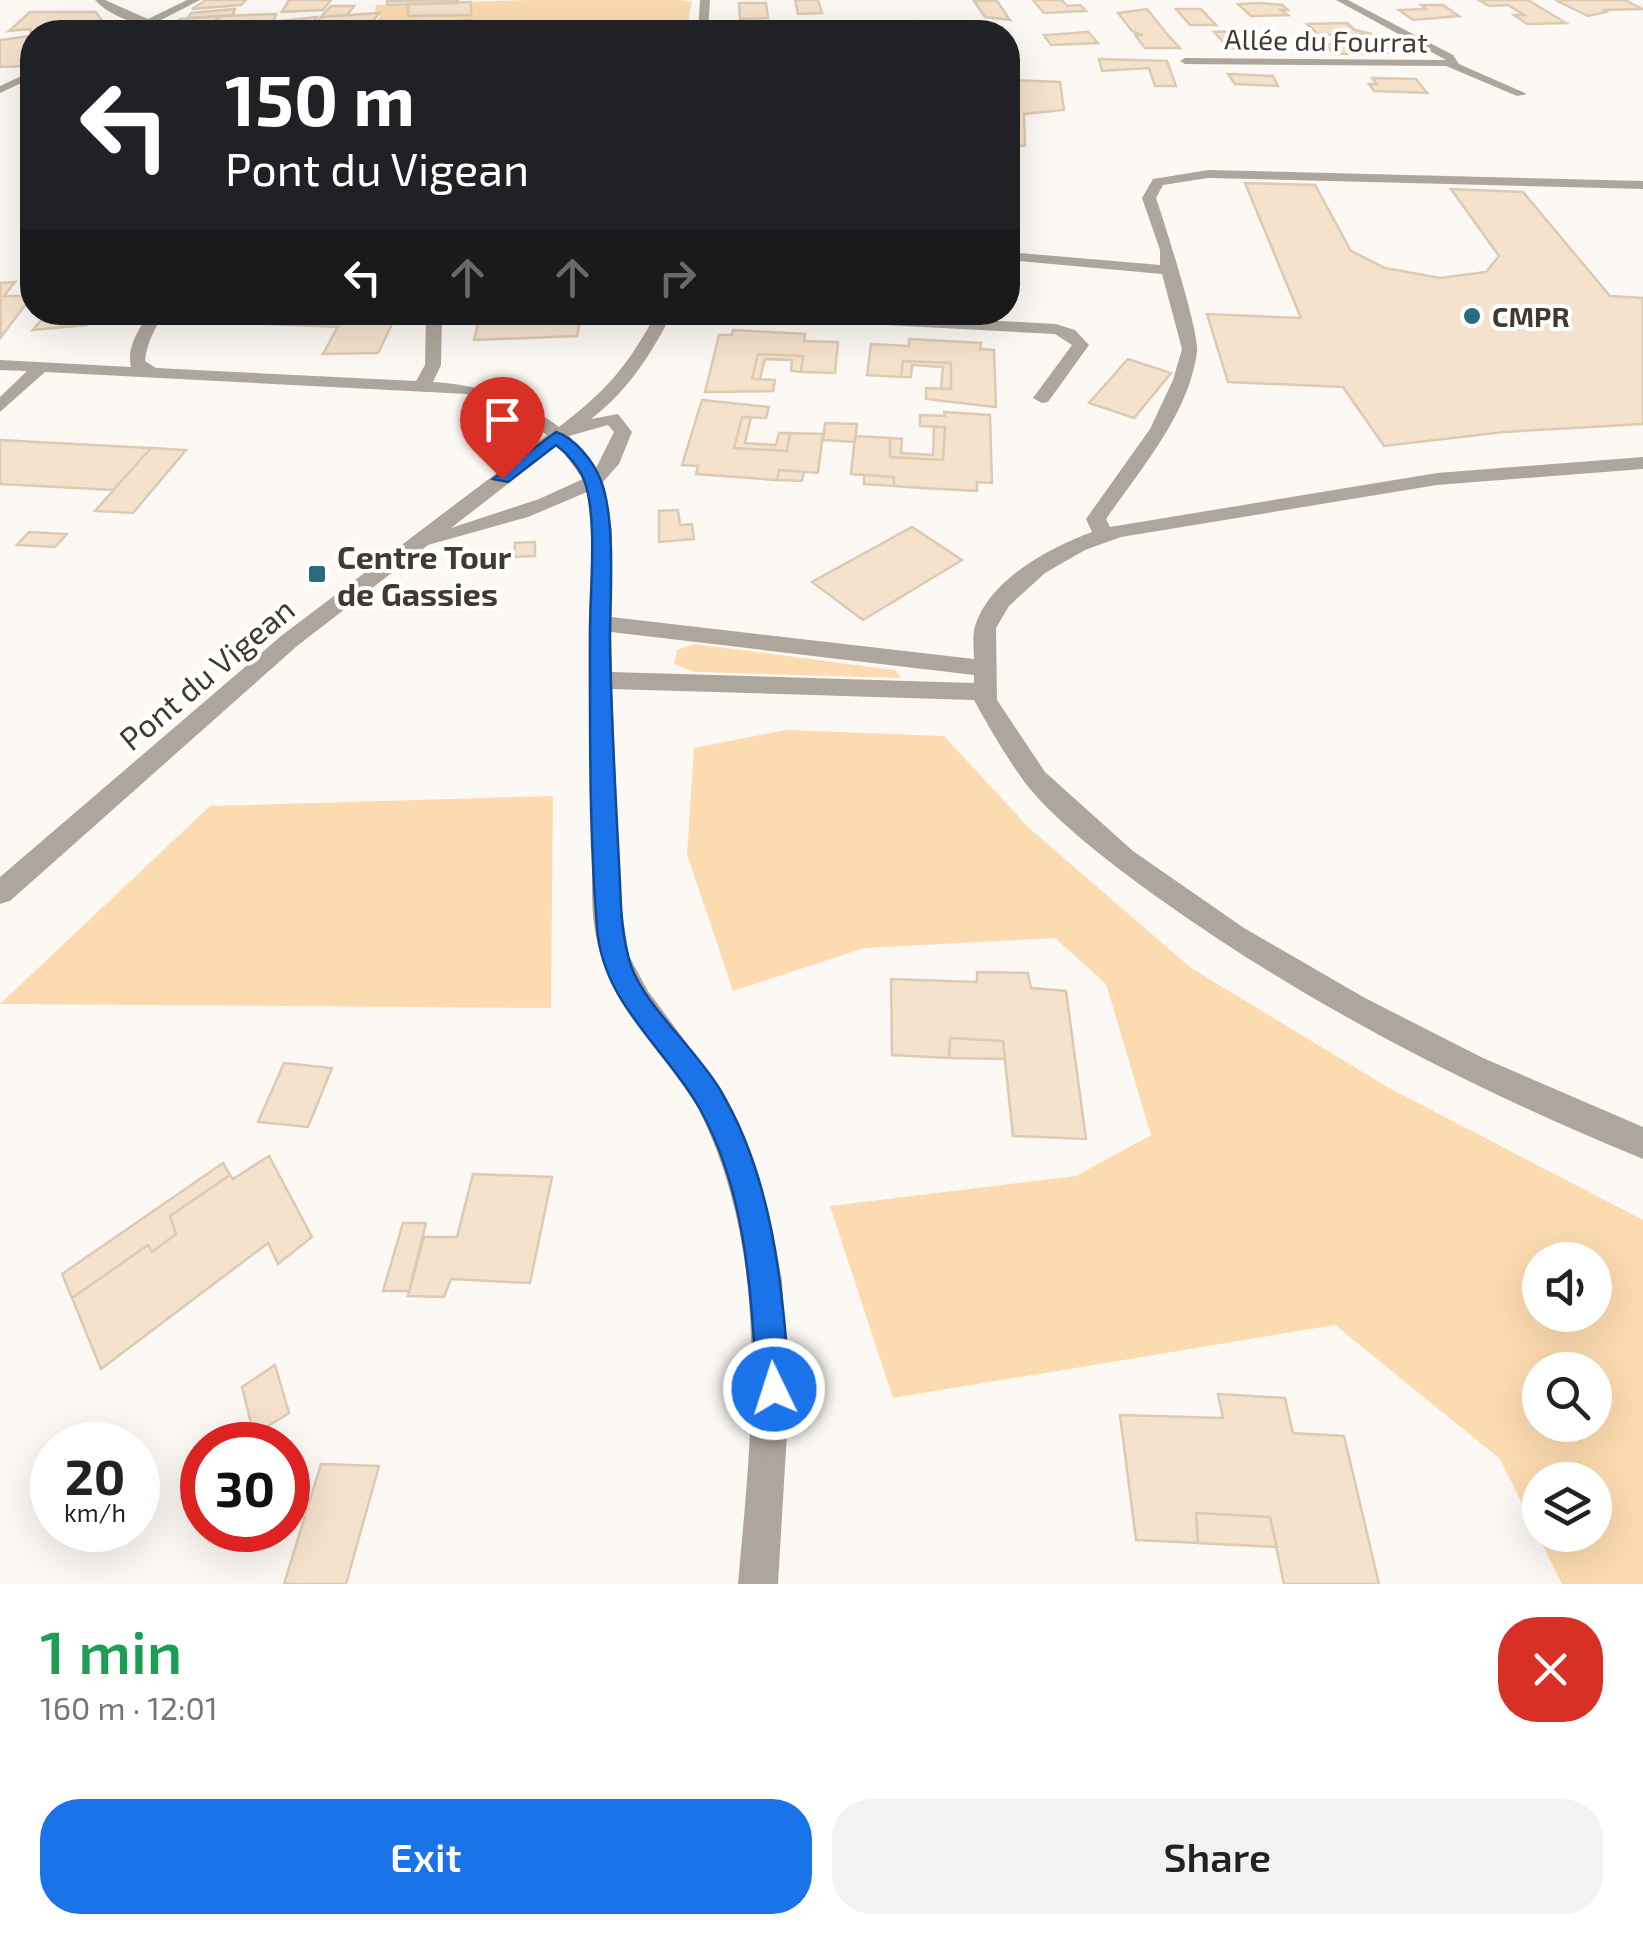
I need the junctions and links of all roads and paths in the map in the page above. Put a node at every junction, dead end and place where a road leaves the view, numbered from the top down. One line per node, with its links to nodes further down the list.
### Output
1 (10, 0): 2 (street)
2 (36, 0)
3 (100, 0): 6 (street)
4 (194, 0): 7 (street)
5 (1340, 0): 9 (street, Allée du Fourrat)
6 (130, 20)
7 (158, 20)
8 (1185, 61): 9 (street, Allée du Fourrat)
9 (1450, 64): 10 (street)
10 (1521, 94)
11 (1643, 186): 13 (street)
12 (1020, 257): 13 (street)
13 (1168, 270): 27 (street)
14 (149, 325): 20 (street)
15 (434, 325): 21 (street)
16 (660, 325): 24 (street, Pont du Vigean)
17 (980, 325): 22 (street)
18 (0, 366): 19 (street)
19 (41, 367): 20 (street); 23 (street)
20 (152, 373): 21 (street)
21 (422, 386): 24 (street)
22 (1042, 398)
23 (0, 407)
24 (556, 437): 26 (street); 26 (street); 28 (street, Pont du Vigean)
25 (1643, 463): 27 (street)
26 (593, 481): 28 (street); 29 (street)
27 (1104, 536): 30 (street)
28 (420, 541): 33 (street, Pont du Vigean)
29 (600, 623): 30 (street); 31 (street)
30 (978, 666): 32 (street)
31 (600, 680): 32 (street); 35 (street)
32 (981, 692): 34 (street)
33 (0, 893)
34 (1643, 1144)
35 (758, 1584)

